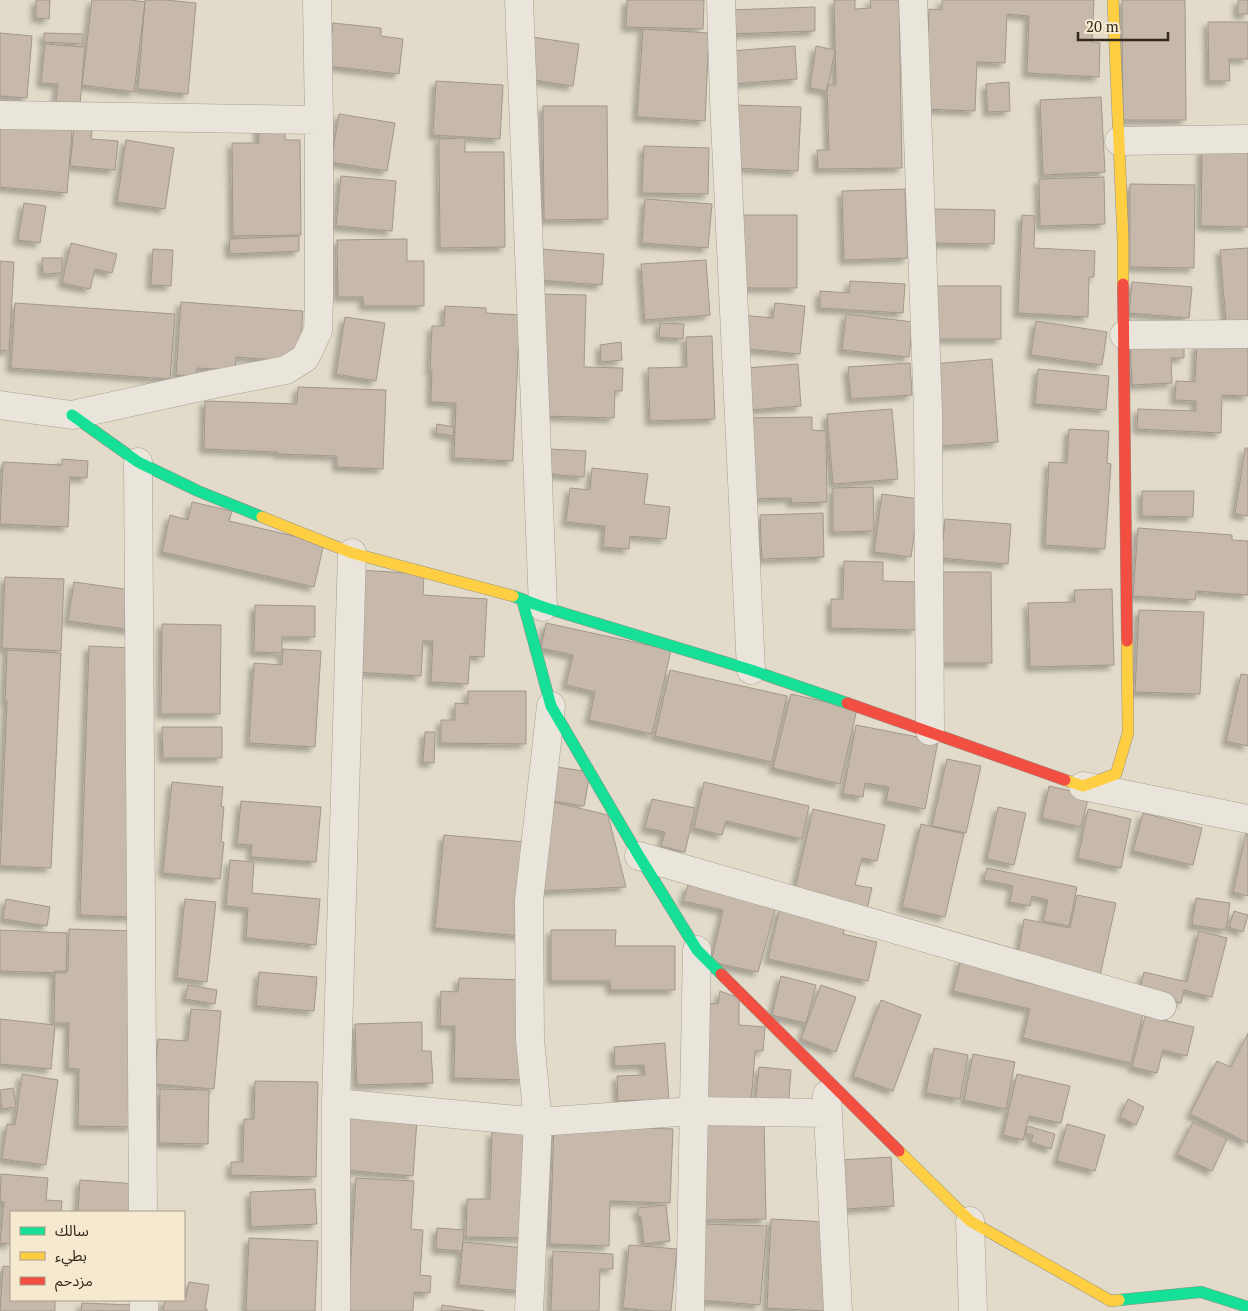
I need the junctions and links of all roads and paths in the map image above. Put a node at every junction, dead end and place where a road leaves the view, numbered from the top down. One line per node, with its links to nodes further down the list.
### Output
1 (317, 0): 7 (street)
2 (519, 0): 16 (street)
3 (721, 0): 17 (street)
4 (913, 0): 19 (street)
5 (1113, 0): 9 (street)
6 (0, 115): 7 (street)
7 (319, 120): 13 (street)
8 (1248, 139): 9 (street)
9 (1119, 141): 11 (street)
10 (1248, 334): 11 (street)
11 (1124, 335): 20 (street)
12 (0, 405): 13 (street)
13 (72, 415): 14 (street)
14 (138, 462): 15 (street); 30 (street)
15 (352, 553): 16 (street); 26 (street)
16 (532, 603): 17 (street); 18 (street)
17 (751, 670): 19 (street)
18 (551, 706): 22 (street); 29 (street)
19 (930, 730): 20 (street)
20 (1083, 786): 21 (street)
21 (1248, 819)
22 (640, 856): 23 (street); 24 (street)
23 (697, 950): 25 (street); 27 (street)
24 (1162, 1006)
25 (826, 1078): 28 (street); 31 (street)
26 (336, 1103): 29 (street); 33 (street)
27 (693, 1111): 28 (street); 29 (street); 35 (street)
28 (827, 1113): 36 (street)
29 (538, 1122): 34 (street)
30 (143, 1211)
31 (970, 1221): 32 (street); 37 (street)
32 (1248, 1307)
33 (336, 1311)
34 (529, 1311)
35 (690, 1311)
36 (838, 1311)
37 (973, 1311)

